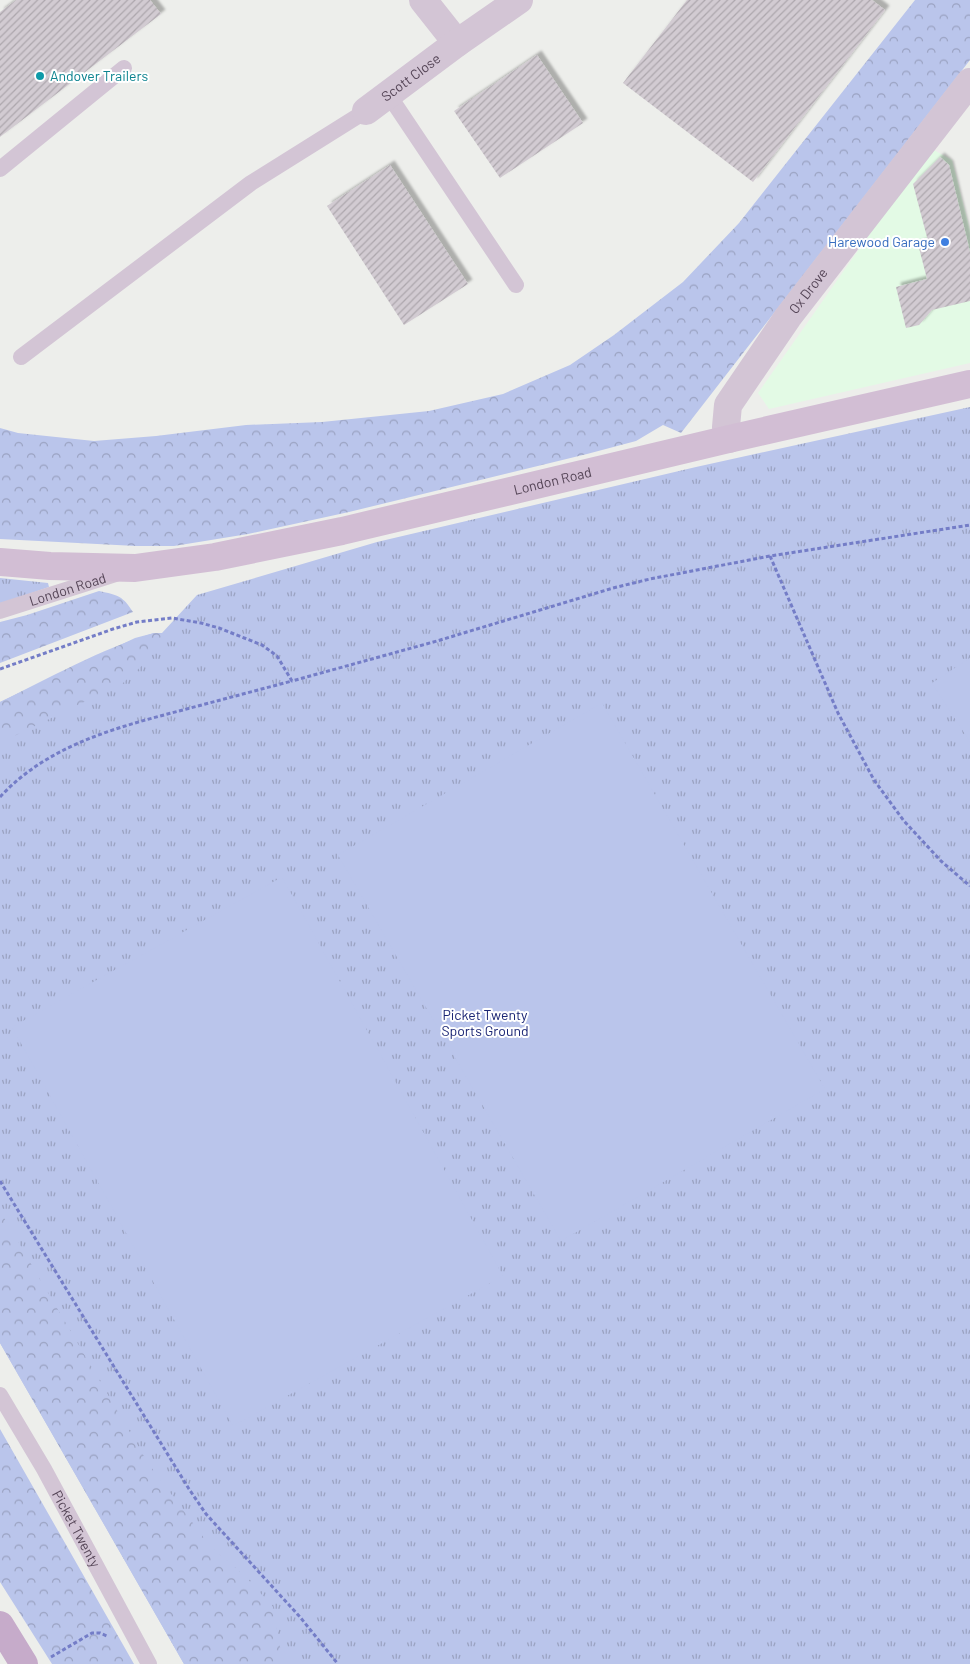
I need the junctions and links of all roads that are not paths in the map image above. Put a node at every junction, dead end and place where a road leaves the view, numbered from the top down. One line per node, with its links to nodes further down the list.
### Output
1 (423, 0): 3 (street)
2 (519, 0): 3 (street, Scott Close)
3 (457, 43): 6 (street, Scott Close)
4 (124, 68): 8 (lane)
5 (970, 82): 12 (street, Ox Drove)
6 (388, 94): 7 (street, Scott Close); 9 (lane)
7 (366, 111): 10 (lane)
8 (0, 169)
9 (516, 285)
10 (21, 357)
11 (970, 384): 12 (main road, London Road)
12 (729, 438): 14 (main road, London Road)
13 (0, 562): 14 (main road, London Road)
14 (135, 568): 15 (lane, London Road)
15 (0, 611)
16 (0, 1395): 19 (lane, Picket Twenty)
17 (0, 1625): 18 (main road)
18 (36, 1662)
19 (149, 1664)

